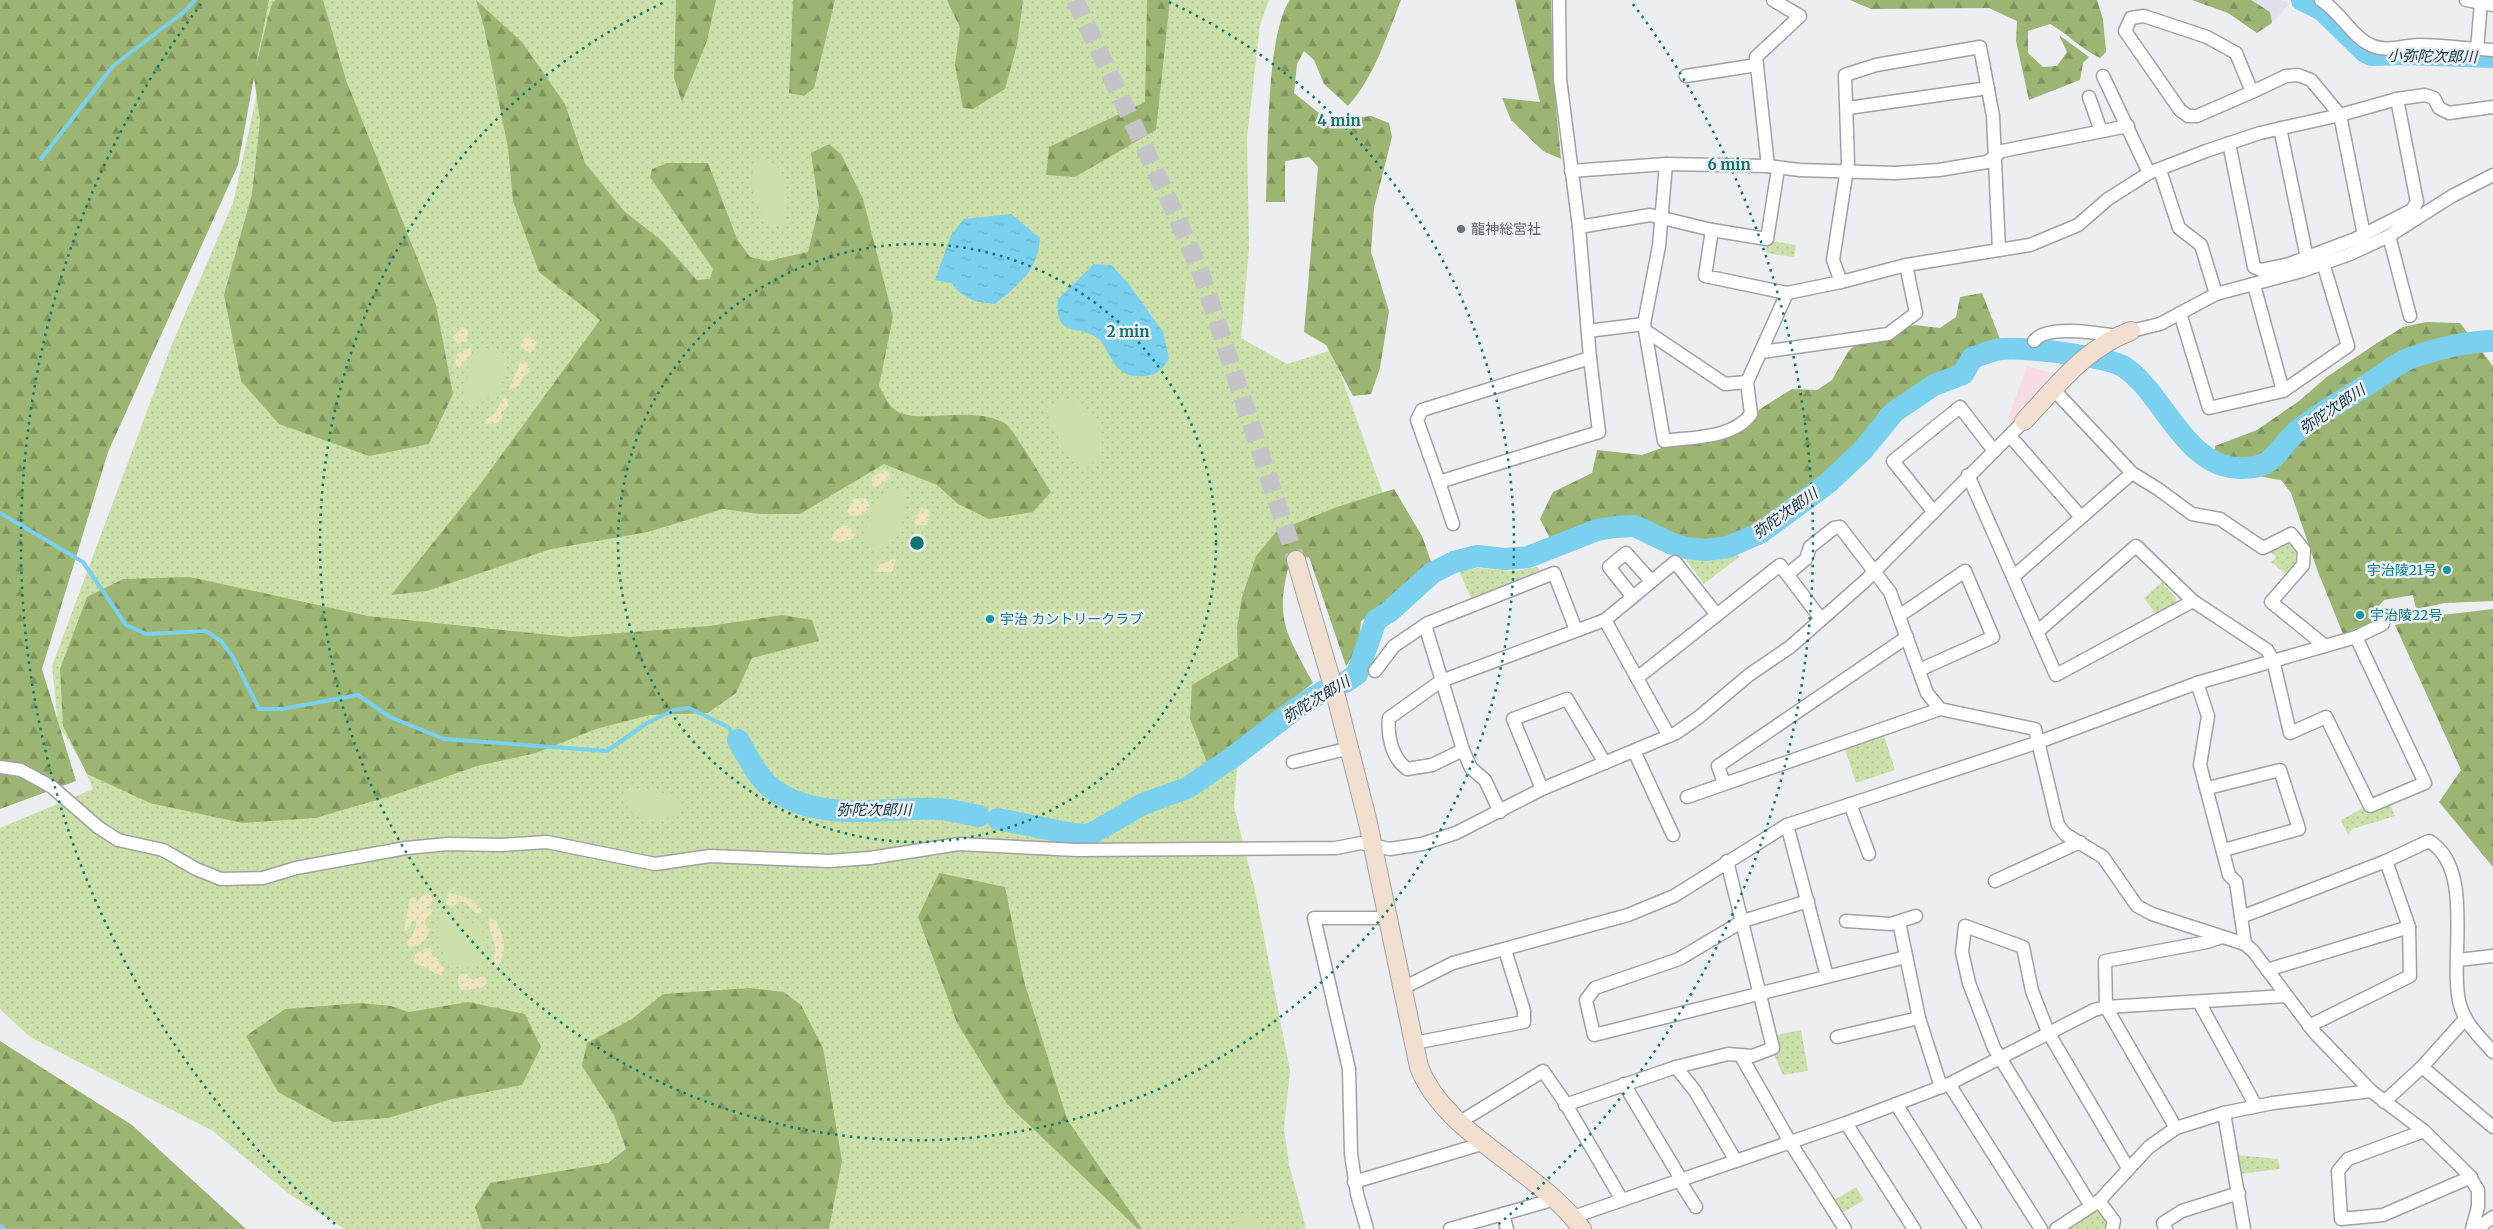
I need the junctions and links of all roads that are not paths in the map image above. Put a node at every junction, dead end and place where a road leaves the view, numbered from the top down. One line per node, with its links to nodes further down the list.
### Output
1 (1559, 0): 25 (street)
2 (1773, 0): 8 (street)
3 (2321, 0): 6 (street)
4 (2466, 0): 5 (street)
5 (2487, 4): 6 (street)
6 (2477, 49): 7 (street)
7 (2493, 50)
8 (1757, 65): 9 (street); 24 (street)
9 (1686, 76)
10 (2103, 76): 18 (street)
11 (1988, 88): 16 (street); 16 (street); 22 (street)
12 (2252, 92): 12 (street); 17 (street)
13 (2089, 97): 20 (street)
14 (2397, 99): 15 (street); 17 (street); 32 (street)
15 (2493, 107)
16 (1848, 108): 27 (street)
17 (2340, 115): 19 (street); 32 (street)
18 (2128, 126): 20 (street); 26 (street)
19 (2280, 128): 21 (street); 35 (street)
20 (2100, 131): 22 (street)
21 (2229, 143): 26 (street); 35 (street)
22 (1994, 157): 27 (street); 34 (street)
23 (1666, 164): 24 (street); 25 (street); 29 (street)
24 (1773, 168): 27 (street); 31 (street)
25 (1571, 171): 30 (street)
26 (2154, 172): 34 (street); 41 (street)
27 (1847, 173): 38 (street)
28 (2493, 175): 33 (street)
29 (1662, 217): 30 (street); 31 (street); 44 (street)
30 (1578, 226): 45 (street)
31 (1712, 230): 40 (street)
32 (2364, 235): 35 (street)
33 (2389, 236): 36 (street); 43 (street)
34 (1999, 250): 37 (street)
35 (2307, 258)
36 (2323, 263): 39 (street); 52 (street)
37 (1906, 265): 38 (street); 48 (street)
38 (1841, 282): 40 (street)
39 (2254, 284): 41 (street); 52 (street)
40 (1787, 292): 48 (street)
41 (2216, 294): 42 (street)
42 (2180, 312): 46 (street); 52 (street)
43 (2410, 316)
44 (1645, 328): 45 (street); 50 (street); 50 (street)
45 (1588, 331): 49 (street)
46 (2125, 333): 47 (street); 51 (street)
47 (2034, 341)
48 (1762, 352): 50 (street)
49 (1590, 358): 58 (street); 58 (street)
50 (1747, 382)
51 (2059, 383): 53 (street); 56 (street)
52 (2283, 391)
53 (2024, 421): 54 (street)
54 (2010, 436): 55 (street); 60 (street)
55 (1994, 451): 57 (street); 59 (street)
56 (2132, 473): 60 (street); 79 (street)
57 (1968, 475): 59 (street); 65 (street)
58 (1439, 482): 61 (street)
59 (1933, 511): 63 (street)
60 (2081, 517): 65 (street)
61 (1453, 524)
62 (1296, 560): 89 (street)
63 (1876, 571): 64 (street); 70 (street); 71 (street)
64 (1788, 574): 69 (street); 71 (street)
65 (2013, 576): 76 (street)
66 (1651, 581): 67 (street); 67 (street); 69 (street)
67 (1632, 596): 72 (street)
68 (2193, 601): 76 (street); 76 (street); 80 (street)
69 (1716, 615): 83 (street)
70 (1899, 616): 78 (street); 81 (street)
71 (1821, 619): 87 (street)
72 (1605, 620): 75 (street); 83 (street)
73 (2383, 624): 77 (street)
74 (1425, 625): 75 (street); 82 (street); 84 (street)
75 (1576, 630): 84 (street)
76 (2037, 632)
77 (2356, 636): 79 (street); 80 (street)
78 (1907, 637): 81 (street); 95 (street)
79 (2324, 645): 80 (street)
80 (2273, 660): 85 (street)
81 (1919, 670): 86 (street)
82 (1375, 671)
83 (1637, 678): 87 (street)
84 (1441, 681): 90 (street); 90 (street)
85 (2197, 683): 88 (street); 96 (street)
86 (1940, 709): 88 (street); 95 (street)
87 (1669, 736): 91 (street)
88 (2039, 742): 99 (street); 103 (street)
89 (1350, 748): 92 (street); 104 (street)
90 (1463, 750): 100 (street)
91 (1634, 751): 93 (street); 102 (street)
92 (1293, 762)
93 (1605, 763): 97 (street); 97 (street)
94 (0, 767): 104 (street)
95 (1724, 783): 98 (street)
96 (2208, 788): 105 (street); 105 (street)
97 (1542, 790): 100 (street)
98 (1686, 797)
99 (1850, 804): 101 (street); 106 (street)
100 (1500, 812): 104 (street)
101 (1787, 825): 107 (street); 110 (street)
102 (1673, 834)
103 (2080, 842): 109 (street); 118 (street)
104 (1373, 846): 113 (street)
105 (2224, 850): 112 (street)
106 (1869, 854)
107 (1727, 861): 114 (street); 120 (street)
108 (2386, 861): 112 (street); 117 (street); 123 (street)
109 (1994, 881)
110 (1808, 901): 114 (street); 125 (street)
111 (1916, 916): 116 (street)
112 (2242, 917): 119 (street)
113 (1388, 918): 126 (street); 161 (street)
114 (1743, 921): 127 (street); 127 (street)
115 (1846, 921): 116 (street)
116 (1899, 922): 122 (street)
117 (2409, 927): 124 (street); 133 (street)
118 (2222, 937): 119 (street); 130 (street)
119 (2245, 944): 124 (street)
120 (1505, 950): 126 (street); 136 (street)
121 (2493, 956): 123 (street)
122 (1906, 957): 125 (street); 131 (street)
123 (2458, 960): 132 (street)
124 (2267, 970): 128 (street)
125 (1827, 976): 127 (street)
126 (1403, 988): 136 (street)
127 (1760, 994): 138 (street)
128 (2286, 996): 129 (street); 133 (street)
129 (2199, 1002): 130 (street); 148 (street)
130 (2106, 1007): 134 (street); 153 (street)
131 (1920, 1018): 135 (street); 143 (street)
132 (2465, 1019): 137 (street); 141 (street)
133 (2309, 1026): 144 (street)
134 (2048, 1032): 139 (street); 139 (street); 158 (street)
135 (1837, 1037)
136 (1414, 1042): 150 (street)
137 (2493, 1052)
138 (1741, 1056): 140 (street); 155 (street)
139 (2000, 1056): 143 (street); 165 (street)
140 (1676, 1067): 142 (street); 157 (street)
141 (2422, 1067): 145 (street); 152 (street)
142 (1624, 1084): 146 (street); 160 (street)
143 (1945, 1085): 147 (street); 177 (street)
144 (2371, 1091): 145 (street); 148 (street)
145 (2384, 1102): 154 (street)
146 (1566, 1104): 150 (street); 164 (street)
147 (1896, 1104): 151 (street); 176 (street)
148 (2256, 1106): 149 (street)
149 (2224, 1113): 153 (street); 162 (street)
150 (1460, 1122): 156 (street)
151 (1846, 1123): 155 (street); 175 (street)
152 (2493, 1127)
153 (2176, 1128): 158 (street)
154 (2424, 1131): 159 (street); 159 (street)
155 (1790, 1142): 157 (street); 174 (street)
156 (1485, 1143): 161 (street); 163 (street)
157 (1736, 1161): 160 (street)
158 (2128, 1168): 165 (street)
159 (2471, 1177): 170 (street)
160 (1680, 1180): 164 (street); 166 (street)
161 (1354, 1182): 171 (street)
162 (2239, 1193): 180 (street); 181 (street)
163 (1551, 1196): 167 (street); 169 (street)
164 (1622, 1200): 169 (street)
165 (2095, 1203): 178 (street); 179 (street)
166 (1696, 1207)
167 (1503, 1214): 172 (street); 173 (street)
168 (2493, 1217): 170 (street)
169 (1577, 1223)
170 (2472, 1227)
171 (1367, 1229)
172 (1450, 1229)
173 (1507, 1229)
174 (1845, 1229)
175 (1914, 1229)
176 (1975, 1229)
177 (2041, 1229)
178 (2056, 1229)
179 (2112, 1229)
180 (2166, 1229)
181 (2244, 1229)

